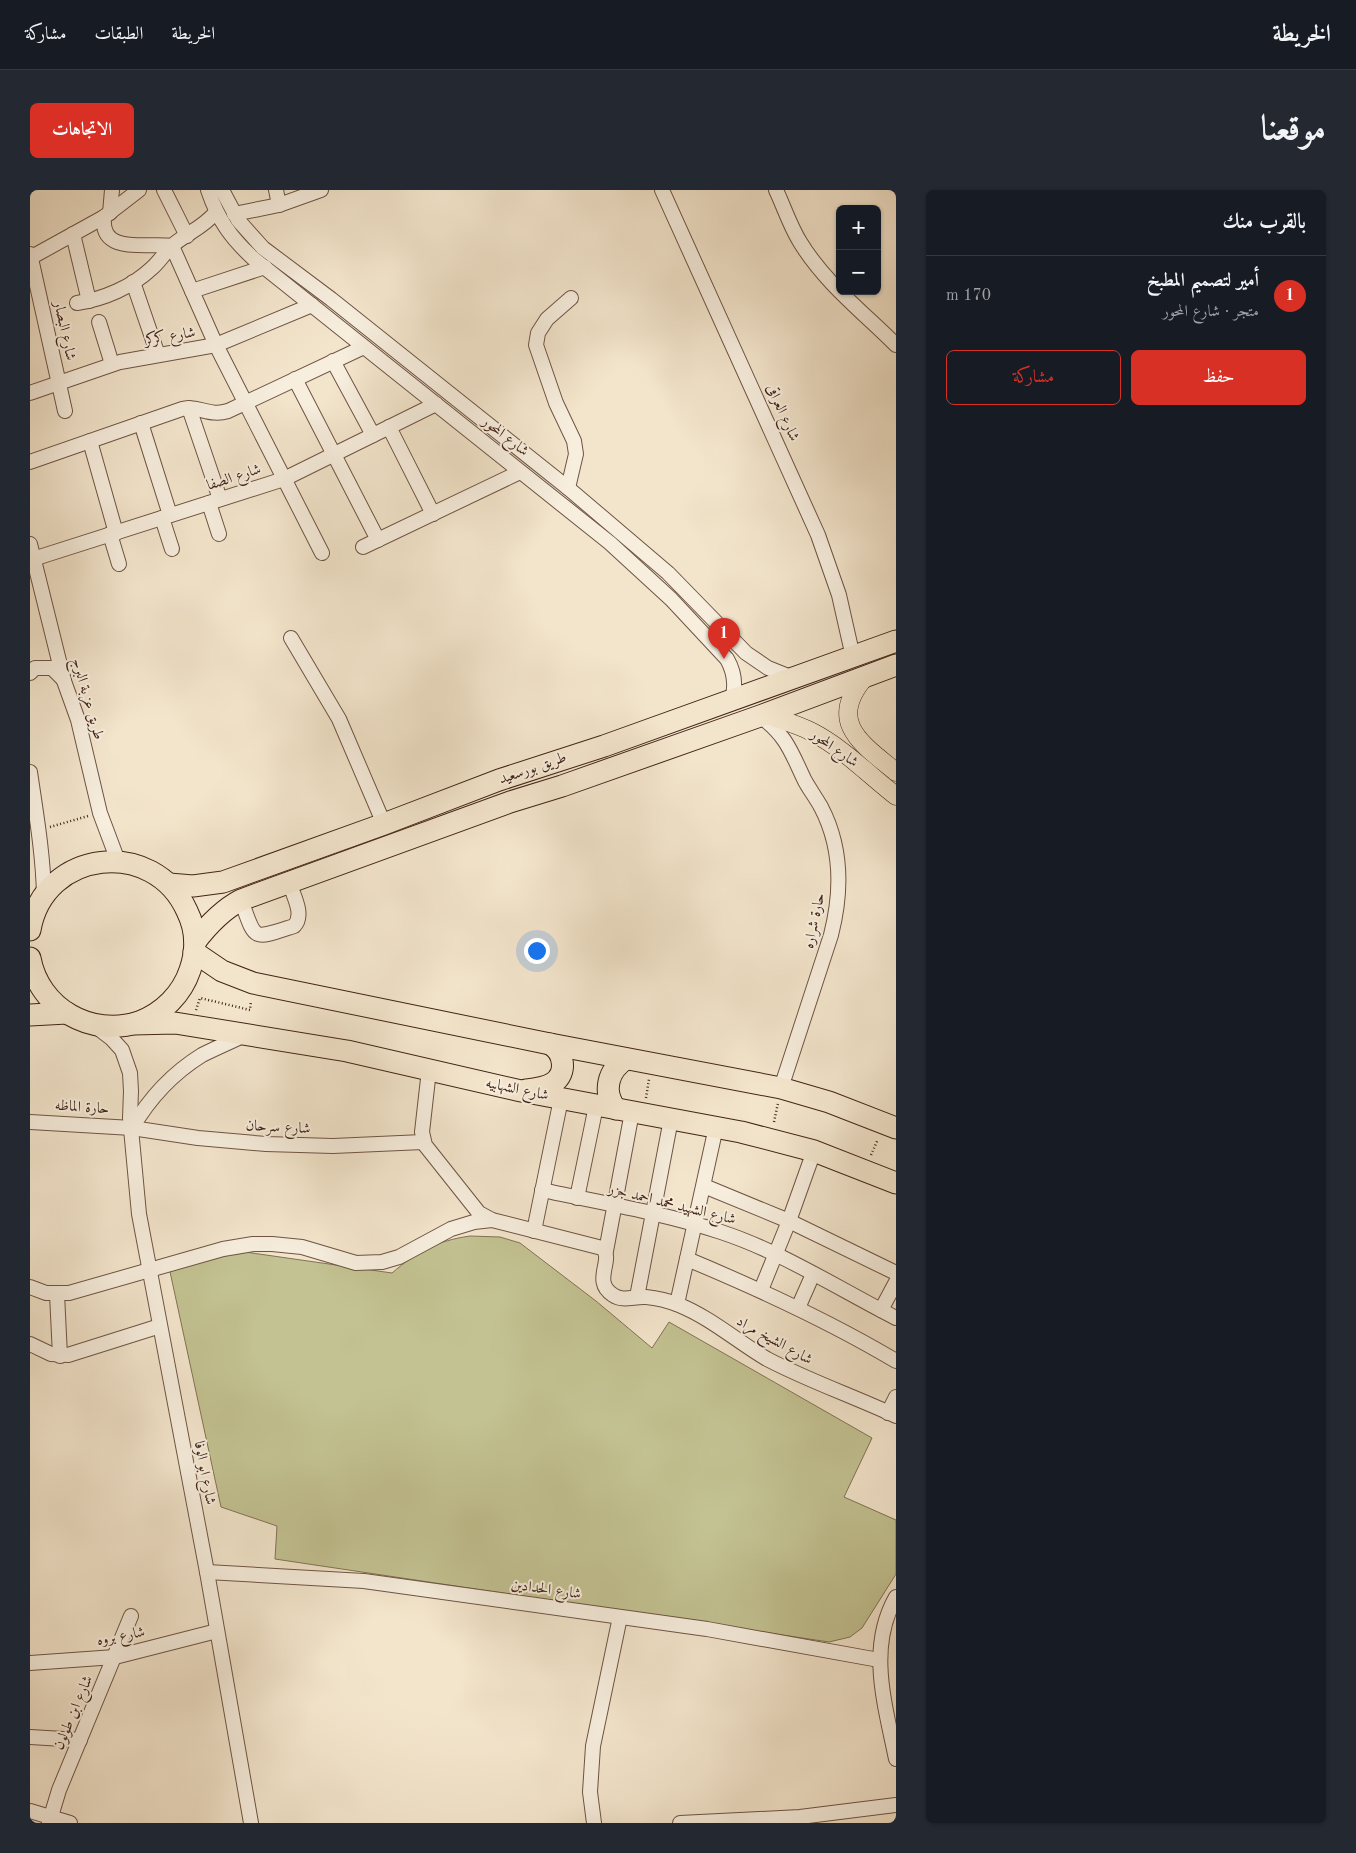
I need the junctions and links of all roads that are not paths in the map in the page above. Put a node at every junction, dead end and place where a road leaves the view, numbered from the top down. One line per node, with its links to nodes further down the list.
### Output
1 (112, 190): 13 (street)
2 (139, 190): 13 (street)
3 (164, 190): 15 (street)
4 (208, 190): 11 (street, شارع المحور)
5 (222, 190): 12 (street, شارع المحور)
6 (276, 190): 10 (street)
7 (322, 190): 10 (street)
8 (662, 190): 60 (street, شارع العراقى)
9 (776, 190): 25 (street)
10 (279, 204): 12 (street)
11 (216, 212): 15 (street); 18 (street, شارع المحور)
12 (234, 214): 45 (street, شارع المحور)
13 (107, 215): 14 (street); 16 (street)
14 (73, 234): 17 (street); 19 (street)
15 (187, 236): 16 (street)
16 (172, 246): 19 (street); 20 (street)
17 (30, 256): 31 (street, شارع البصار)
18 (265, 267): 20 (street); 22 (street, شارع المحور)
19 (133, 282): 27 (street)
20 (192, 291): 24 (street)
21 (571, 298): 45 (street)
22 (312, 304): 24 (street, شارع كركر); 26 (street, شارع المحور)
23 (99, 322): 29 (street)
24 (216, 345): 27 (street, شارع كركر); 33 (street)
25 (896, 346)
26 (364, 347): 28 (street); 34 (street, شارع المحور)
27 (158, 354): 29 (street, شارع كركر)
28 (333, 361): 30 (street); 39 (street)
29 (112, 364): 31 (street, شارع كركر)
30 (295, 379): 33 (street); 41 (street)
31 (59, 383): 32 (street, شارع كركر); 36 (street, شارع البصار)
32 (30, 393)
33 (245, 402): 35 (street); 44 (street)
34 (436, 404): 38 (street, شارع الصفا); 43 (street, شارع المحور)
35 (189, 408): 37 (street); 46 (street)
36 (65, 411)
37 (141, 423): 40 (street); 48 (street)
38 (389, 427): 39 (street, شارع الصفا); 47 (street)
39 (372, 435): 41 (street, شارع الصفا)
40 (90, 441): 42 (street); 49 (street)
41 (334, 454): 44 (street, شارع الصفا); 51 (street)
42 (30, 462)
43 (520, 472): 47 (street); 66 (street, شارع المحور)
44 (284, 479): 46 (street, شارع الصفا); 55 (street)
45 (568, 488): 64 (street, شارع المحور)
46 (215, 501): 48 (street, شارع الصفا); 50 (street)
47 (433, 514): 51 (street)
48 (166, 517): 49 (street, شارع الصفا); 54 (street)
49 (113, 534): 56 (street, شارع الصفا); 57 (street)
50 (219, 534)
51 (378, 540): 53 (street)
52 (30, 544): 56 (street, طريق عزبة البرج)
53 (364, 547)
54 (172, 549)
55 (322, 553)
56 (33, 559): 65 (street, طريق عزبة البرج)
57 (119, 564)
58 (291, 638): 75 (street)
59 (896, 641): 60 (highway, طريق بورسعيد)
60 (853, 657): 64 (highway, طريق بورسعيد)
61 (896, 665): 63 (highway, طريق بورسعيد)
62 (30, 673): 65 (street)
63 (865, 677): 67 (highway, طريق بورسعيد); 70 (main road, شارع المحور)
64 (794, 679): 66 (highway, طريق بورسعيد)
65 (64, 681): 76 (street, طريق عزبة البرج)
66 (732, 700): 68 (highway, طريق بورسعيد)
67 (762, 715): 72 (highway, طريق بورسعيد); 73 (main road, شارع المحور); 92 (street, حارة شراره)
68 (552, 762): 71 (highway, طريق بورسعيد); 72 (highway)
69 (30, 772): 80 (street)
70 (896, 772)
71 (499, 780): 74 (highway); 75 (highway, طريق بورسعيد)
72 (562, 786): 74 (highway, طريق بورسعيد)
73 (896, 796)
74 (510, 802): 77 (highway, طريق بورسعيد)
75 (384, 824): 78 (highway, طريق بورسعيد)
76 (118, 861): 78 (highway); 80 (highway)
77 (289, 882): 79 (highway, طريق بورسعيد); 79 (street)
78 (169, 884): 82 (highway)
79 (241, 900): 82 (highway, طريق بورسعيد)
80 (37, 906): 81 (highway)
81 (30, 930)
82 (195, 947): 86 (highway); 89 (highway)
83 (30, 958): 84 (highway)
84 (67, 1013): 85 (highway); 87 (highway)
85 (30, 1015)
86 (133, 1024): 87 (highway, شارع الشهابيه); 88 (highway, شارع الشهابيه)
87 (94, 1025): 100 (street, شارع ابو الوفا)
88 (246, 1034): 91 (highway, شارع الشهابيه); 100 (street)
89 (550, 1044): 90 (highway); 93 (highway)
90 (626, 1059): 92 (highway); 95 (highway)
91 (429, 1070): 93 (highway, شارع الشهابيه); 101 (street)
92 (781, 1088): 98 (highway)
93 (521, 1091): 94 (highway, شارع الشهابيه)
94 (561, 1099): 95 (highway, شارع الشهابيه); 105 (street)
95 (622, 1110): 96 (highway, شارع الشهابيه); 106 (street); 107 (street, شارع الشيخ مراد)
96 (671, 1119): 99 (highway, شارع الشهابيه); 108 (street)
97 (30, 1122): 100 (street, حارة الماظه)
98 (890, 1126)
99 (716, 1127): 102 (highway, شارع الشهابيه); 104 (street)
100 (132, 1128): 101 (street, شارع سرحان); 116 (street, شارع ابو الوفا)
101 (424, 1142): 109 (street)
102 (814, 1152): 103 (highway, شارع الشهابيه); 110 (street)
103 (896, 1183)
104 (704, 1186): 110 (street); 111 (street)
105 (542, 1190): 106 (street, شارع الشهيد محمد احمد جزر); 112 (street)
106 (577, 1198): 107 (street, شارع الشهيد محمد احمد جزر)
107 (615, 1206): 108 (street, شارع الشهيد محمد احمد جزر); 113 (street, شارع الشيخ مراد)
108 (653, 1214): 111 (street, شارع الشهيد محمد احمد جزر); 123 (street)
109 (492, 1220): 112 (street); 116 (street)
110 (789, 1221): 114 (street); 117 (street)
111 (695, 1224): 114 (street, شارع الشهيد محمد احمد جزر); 115 (street)
112 (534, 1231): 113 (street)
113 (606, 1251): 123 (street, شارع الشيخ مراد)
114 (775, 1255): 118 (street, شارع الشهيد محمد احمد جزر); 121 (street)
115 (687, 1259): 121 (street); 124 (street)
116 (149, 1271): 122 (street); 128 (street, شارع ابو الوفا)
117 (896, 1273)
118 (813, 1274): 125 (street); 126 (street, شارع الشهيد محمد احمد جزر)
119 (896, 1282): 126 (street)
120 (30, 1287): 122 (street)
121 (761, 1290): 125 (street)
122 (57, 1294): 130 (street)
123 (637, 1297): 124 (street, شارع الشيخ مراد)
124 (677, 1304): 133 (street, شارع الشيخ مراد)
125 (798, 1308): 131 (street)
126 (881, 1310): 127 (street, شارع الشهيد محمد احمد جزر)
127 (896, 1318)
128 (160, 1326): 130 (street); 134 (street, شارع ابو الوفا)
129 (30, 1344): 130 (street)
130 (60, 1356)
131 (896, 1360)
132 (896, 1398): 133 (street)
133 (892, 1414)
134 (207, 1572): 137 (street, شارع الحدادين); 138 (street, شارع ابو الوفا)
135 (896, 1597): 140 (street)
136 (131, 1616): 139 (street, شارع ابن طولون)
137 (620, 1617): 140 (street, شارع الحدادين); 152 (street)
138 (217, 1631): 139 (street, شارع بروه); 151 (street, شارع ابو الوفا)
139 (115, 1657): 141 (street, شارع بروه); 143 (street, شارع ابن طولون)
140 (879, 1660): 144 (street)
141 (30, 1663)
142 (30, 1737): 143 (street)
143 (80, 1740): 148 (street, شارع ابن طولون)
144 (896, 1759)
145 (896, 1805): 147 (street)
146 (30, 1811): 148 (street)
147 (850, 1817): 149 (street)
148 (50, 1819): 150 (street)
149 (801, 1820): 153 (street)
150 (70, 1823)
151 (251, 1823)
152 (594, 1823)
153 (687, 1823)

